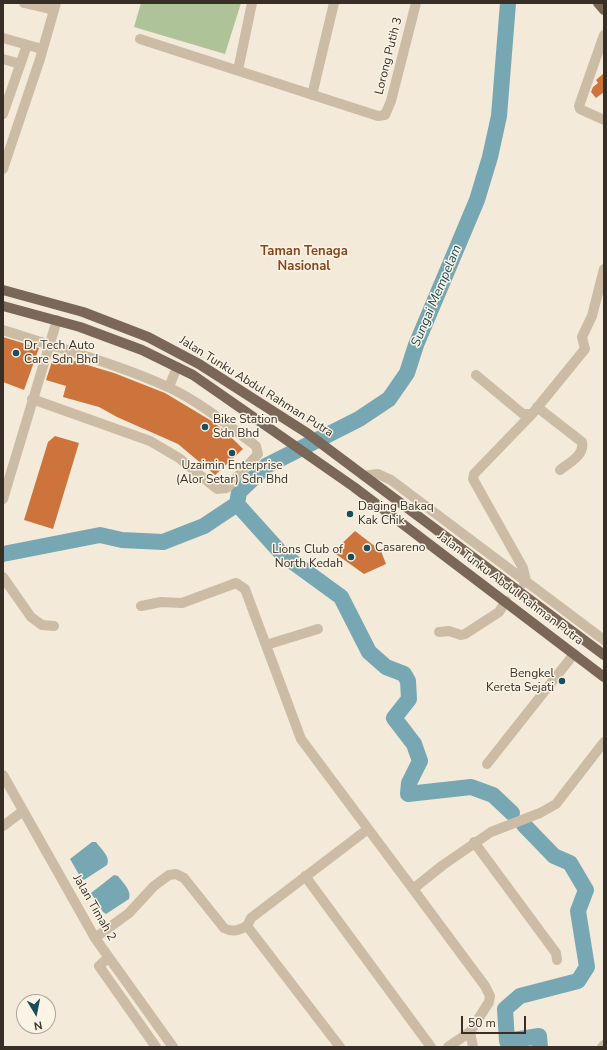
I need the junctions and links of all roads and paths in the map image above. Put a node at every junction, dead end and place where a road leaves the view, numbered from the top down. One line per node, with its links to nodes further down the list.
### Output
1 (24, 3): 6 (street)
2 (252, 3): 16 (street)
3 (334, 3): 17 (street)
4 (416, 3): 17 (street, Lorong Putih 3)
5 (598, 3): 8 (main road)
6 (36, 4): 7 (street)
7 (55, 7): 13 (street)
8 (604, 10)
9 (604, 36): 19 (street)
10 (3, 38): 12 (street)
11 (140, 39): 16 (street)
12 (27, 45): 13 (street); 15 (street)
13 (42, 49): 20 (street)
14 (3, 59): 15 (street)
15 (20, 64): 18 (street)
16 (238, 70): 17 (street)
17 (312, 95)
18 (3, 114)
19 (604, 120)
20 (4, 165)
21 (604, 270): 31 (street)
22 (3, 290): 33 (main road, Jalan Tunku Abdul Rahman Putra)
23 (3, 306): 24 (main road, Jalan Tunku Abdul Rahman Putra)
24 (57, 320): 26 (street); 27 (main road, Jalan Tunku Abdul Rahman Putra)
25 (3, 330): 26 (street)
26 (49, 345): 29 (street); 30 (street)
27 (177, 367): 29 (street); 39 (main road, Jalan Tunku Abdul Rahman Putra)
28 (476, 375): 31 (street)
29 (169, 388): 30 (street)
30 (32, 399): 34 (street)
31 (535, 411): 32 (street); 37 (street)
32 (560, 470)
33 (364, 476): 37 (street); 38 (main road, Jalan Tunku Abdul Rahman Putra)
34 (6, 477): 35 (street)
35 (3, 499)
36 (3, 577): 41 (street)
37 (526, 581): 38 (street); 44 (street)
38 (517, 590): 47 (main road, Jalan Tunku Abdul Rahman Putra)
39 (506, 602): 43 (street); 46 (main road, Jalan Tunku Abdul Rahman Putra)
40 (141, 606): 45 (street)
41 (54, 626)
42 (318, 629): 45 (street)
43 (439, 632)
44 (604, 640)
45 (266, 645): 54 (street)
46 (574, 654): 48 (main road, Jalan Tunku Abdul Rahman Putra); 50 (street)
47 (604, 655)
48 (604, 677)
49 (604, 742): 55 (street)
50 (486, 764)
51 (3, 775): 52 (street, Jalan Timah 2)
52 (23, 811): 53 (street); 59 (street, Jalan Timah 2)
53 (3, 826)
54 (368, 829): 56 (street); 57 (street)
55 (474, 842): 57 (street); 61 (street)
56 (305, 876): 58 (street); 66 (street)
57 (413, 889): 62 (street)
58 (247, 926): 59 (street); 65 (street)
59 (95, 938): 60 (street, Jalan Timah 2)
60 (108, 958): 63 (street); 64 (street, Jalan Timah 2)
61 (557, 960)
62 (470, 1032): 67 (street); 68 (street)
63 (156, 1047)
64 (173, 1047)
65 (340, 1047)
66 (431, 1047)
67 (448, 1047)
68 (473, 1047)

